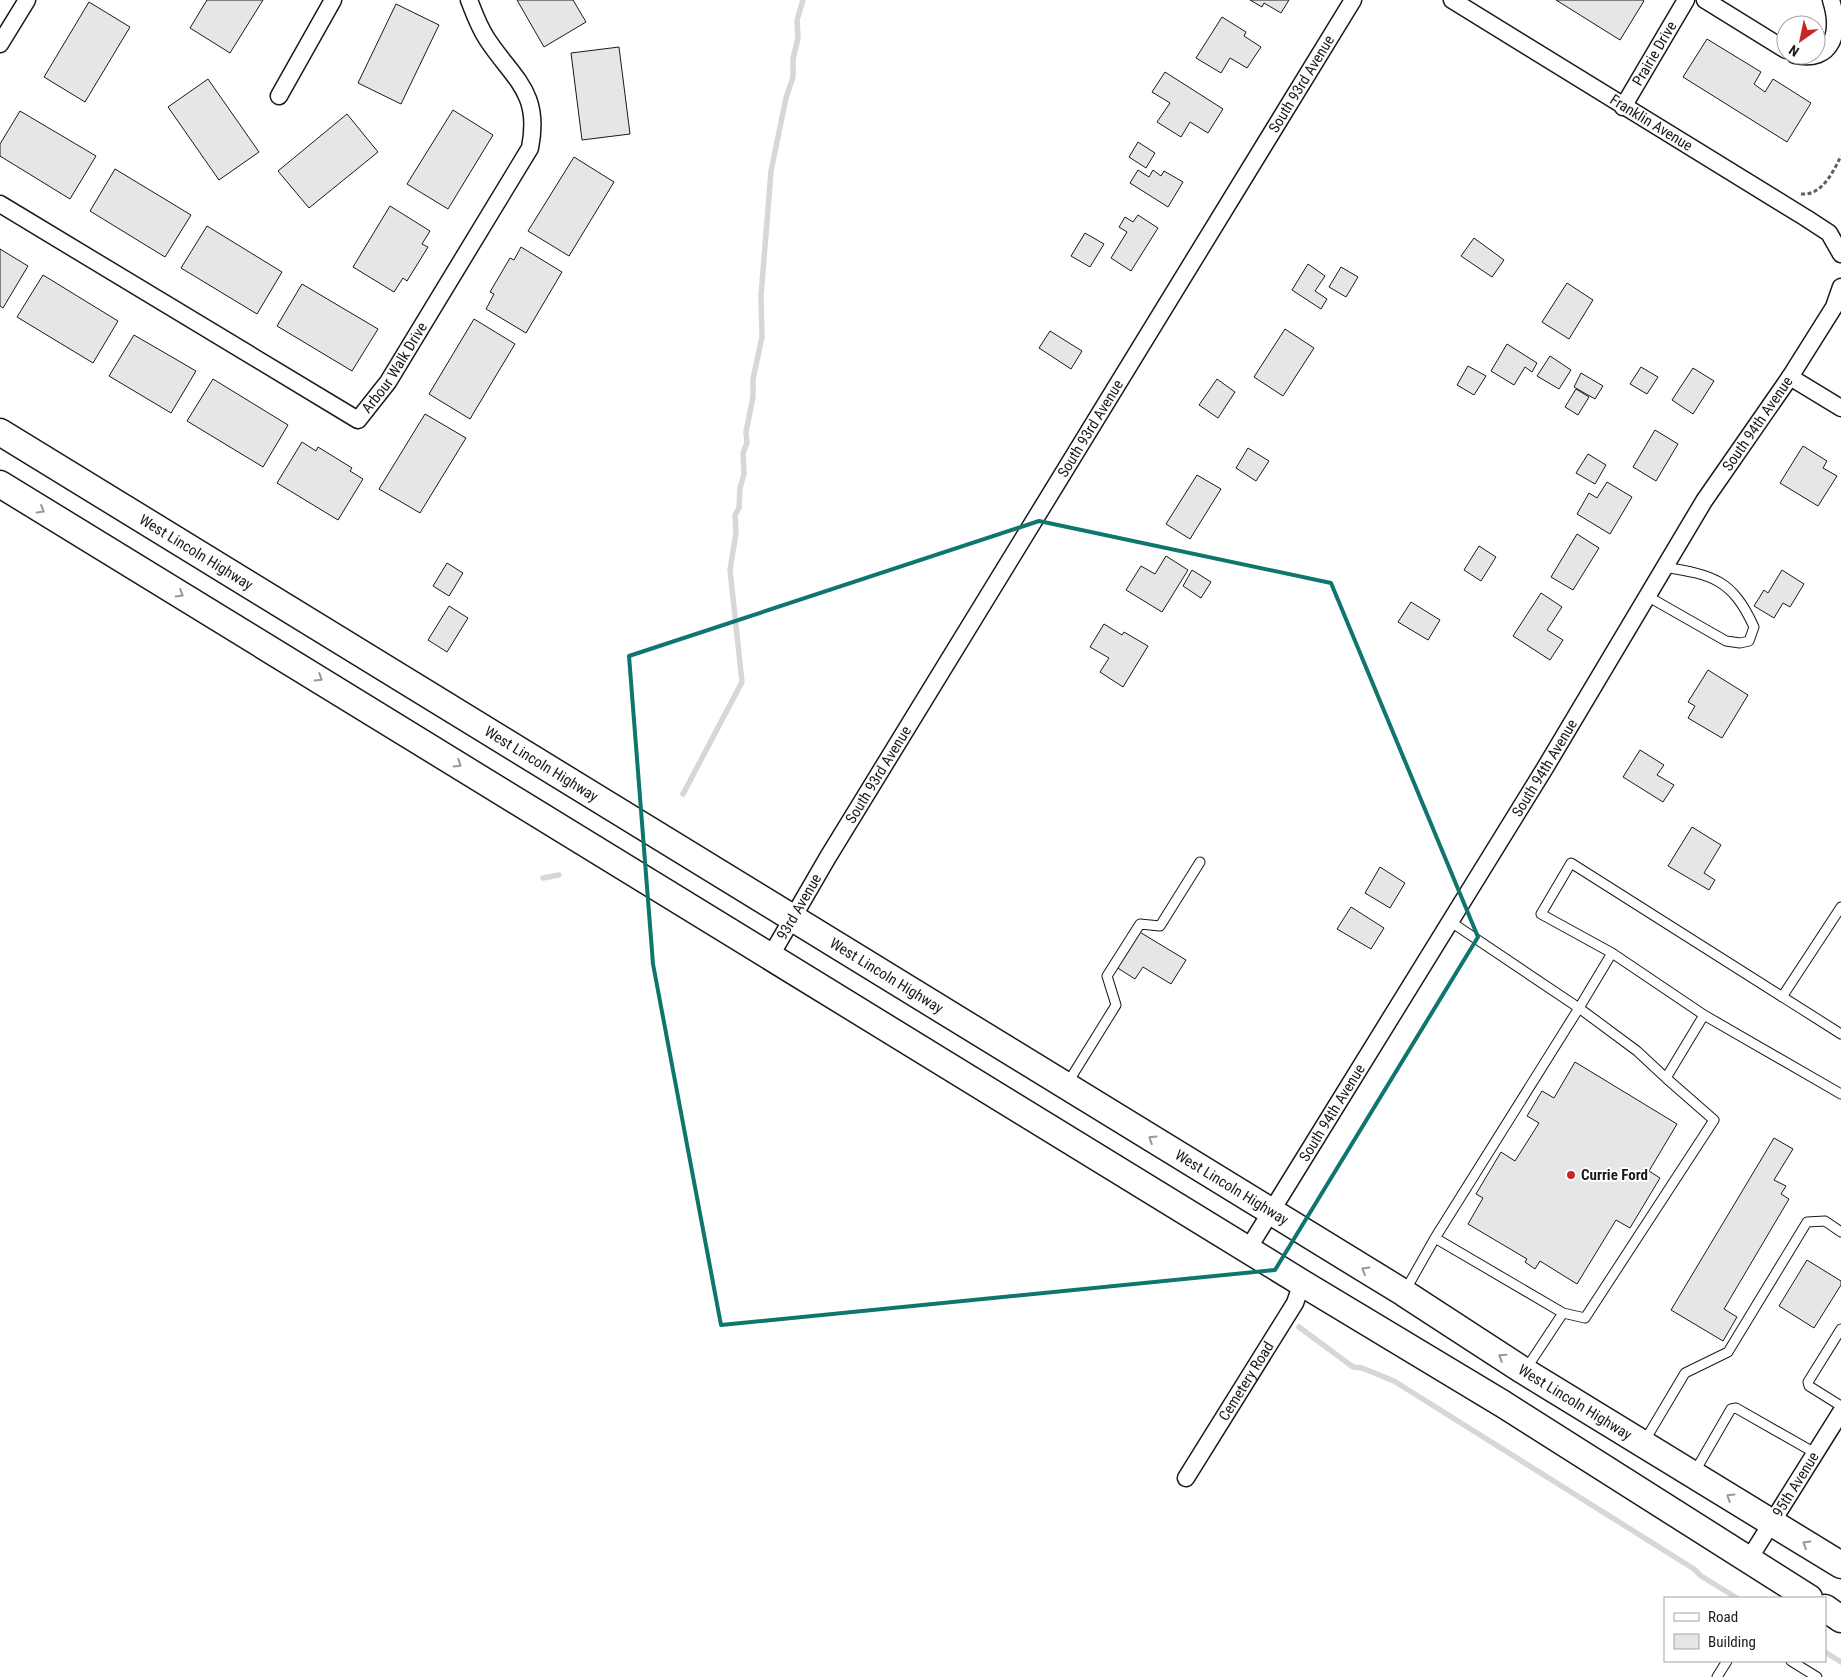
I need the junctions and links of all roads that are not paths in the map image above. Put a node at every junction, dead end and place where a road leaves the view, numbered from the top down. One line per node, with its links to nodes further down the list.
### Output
1 (27, 0): 9 (street)
2 (333, 0): 12 (street)
3 (469, 0): 14 (street, Arbour Walk Drive)
4 (1353, 0): 23 (street, South 93rd Avenue)
5 (1452, 0): 13 (street, Franklin Avenue)
6 (1686, 0): 13 (street, Prairie Drive)
7 (1705, 0): 10 (street)
8 (1831, 0): 11 (street)
9 (0, 44)
10 (1776, 44)
11 (1826, 52)
12 (279, 96)
13 (1623, 107): 15 (street, Franklin Avenue)
14 (0, 204)
15 (1841, 254)
16 (1841, 287): 17 (street, South 94th Avenue)
17 (1790, 377): 18 (street); 21 (street, South 94th Avenue)
18 (1841, 408)
19 (0, 432): 26 (main road, West Lincoln Highway)
20 (0, 484): 29 (main road, one-way to 29)
21 (1664, 568): 22 (street, South 94th Avenue); 22 (lane)
22 (1647, 596): 27 (street, South 94th Avenue)
23 (828, 857): 26 (street, 93rd Avenue)
24 (1200, 862): 35 (lane)
25 (1841, 908): 30 (lane)
26 (792, 919): 29 (street, 93rd Avenue); 35 (main road, West Lincoln Highway)
27 (1451, 922): 31 (lane); 37 (street, South 94th Avenue)
28 (1612, 953): 30 (lane); 31 (lane); 32 (lane)
29 (770, 957): 40 (main road)
30 (1782, 997): 33 (lane)
31 (1579, 1008): 34 (lane); 39 (lane)
32 (1704, 1015): 34 (lane); 36 (lane)
33 (1841, 1034)
34 (1666, 1078): 43 (lane)
35 (1066, 1086): 37 (main road, West Lincoln Highway, one-way to 35)
36 (1841, 1094)
37 (1271, 1212): 40 (street, South 94th Avenue); 42 (main road, West Lincoln Highway, one-way to 37)
38 (1841, 1232): 48 (lane)
39 (1435, 1238): 42 (lane); 43 (lane)
40 (1248, 1249): 41 (main road)
41 (1302, 1283): 51 (street, Cemetery Road); 53 (main road)
42 (1404, 1293): 45 (main road, West Lincoln Highway, one-way to 42)
43 (1563, 1312): 45 (lane)
44 (1841, 1329): 46 (lane)
45 (1524, 1371): 48 (main road, West Lincoln Highway)
46 (1841, 1406)
47 (1841, 1412): 49 (street, 95th Avenue)
48 (1642, 1444): 50 (main road, West Lincoln Highway)
49 (1815, 1453): 50 (lane); 52 (street, 95th Avenue)
50 (1693, 1475): 52 (main road, West Lincoln Highway, one-way to 50)
51 (1186, 1478)
52 (1771, 1523): 53 (street, 95th Avenue); 54 (main road, West Lincoln Highway, one-way to 52)
53 (1749, 1559): 55 (main road)
54 (1841, 1566)
55 (1807, 1597)
56 (1826, 1609): 57 (main road)
57 (1841, 1619)
58 (1726, 1662): 60 (lane)
59 (1793, 1662): 61 (lane)
60 (1718, 1676)
61 (1817, 1677)

